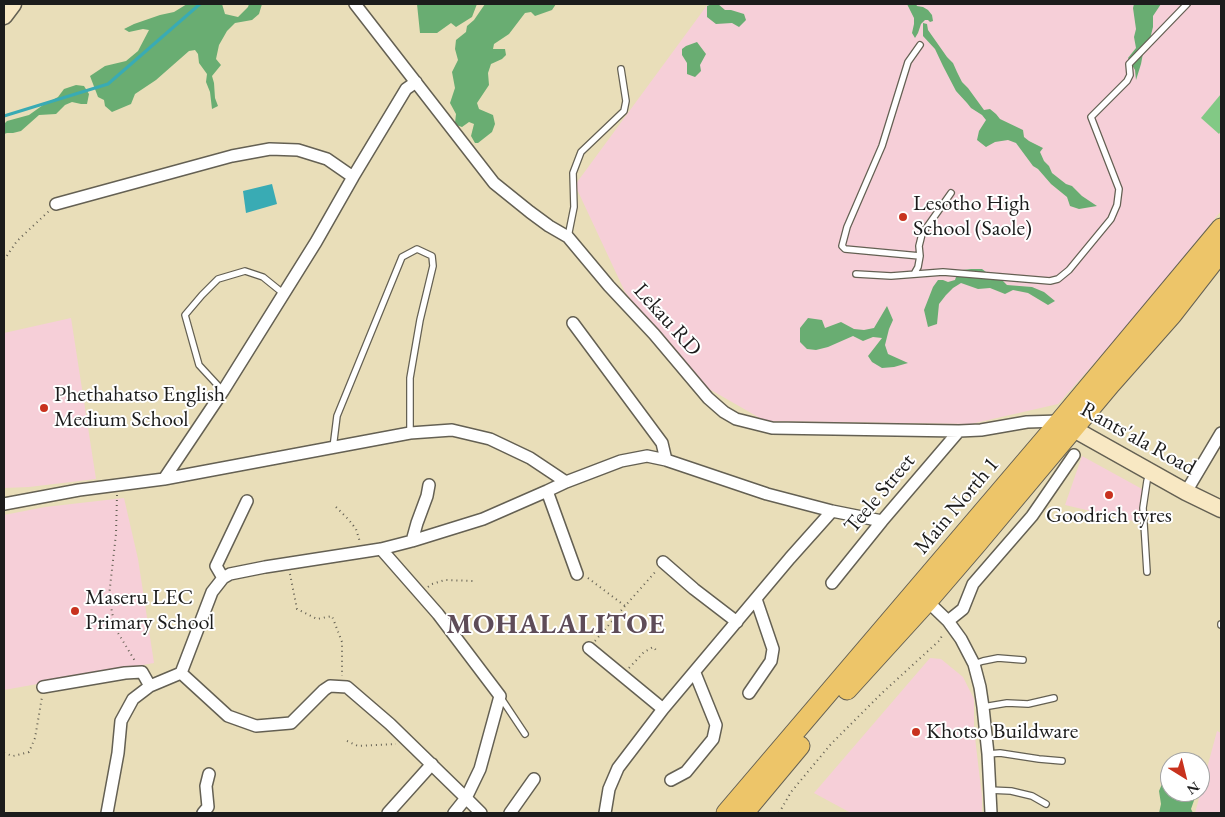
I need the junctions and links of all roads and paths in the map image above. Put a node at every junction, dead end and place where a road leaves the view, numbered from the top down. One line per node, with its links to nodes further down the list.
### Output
1 (13, 4): 4 (street)
2 (355, 4): 7 (street, Lekau RD)
3 (1187, 4): 17 (lane)
4 (4, 16)
5 (920, 45): 14 (lane)
6 (621, 69): 12 (lane)
7 (416, 82): 8 (street); 12 (street, Lekau RD)
8 (353, 177): 10 (street); 18 (street)
9 (951, 193): 14 (lane)
10 (56, 204): 15 (path)
11 (1221, 228): 21 (main road, Main North 1)
12 (568, 237): 22 (street, Lekau RD)
13 (1221, 252): 21 (main road, Main North 1)
14 (920, 256): 17 (lane)
15 (4, 260)
16 (856, 274): 17 (lane)
17 (914, 274)
18 (284, 294): 20 (street); 20 (lane)
19 (573, 323): 27 (street)
20 (223, 391): 29 (street)
21 (1067, 425): 22 (street, Lekau RD); 28 (street, Rants'ala Road); 52 (main road, Main North 1)
22 (959, 431): 40 (street, Teele Street)
23 (410, 433): 25 (street); 25 (lane); 30 (street)
24 (1221, 433): 34 (street)
25 (333, 448): 29 (street)
26 (1074, 455): 55 (street)
27 (666, 460): 30 (street); 39 (street)
28 (1150, 472): 34 (street, Rants'ala Road); 46 (lane)
29 (164, 479): 32 (street)
30 (566, 482): 33 (street)
31 (429, 484): 41 (street)
32 (118, 485): 36 (street); 61 (path)
33 (547, 491): 41 (street); 47 (street)
34 (1186, 492): 38 (street, Rants'ala Road)
35 (247, 501): 48 (street)
36 (4, 504)
37 (336, 507): 43 (path)
38 (1221, 509)
39 (832, 511): 40 (street); 53 (street)
40 (882, 521): 50 (street, Teele Street)
41 (412, 541): 42 (street)
42 (381, 548): 43 (street); 51 (street)
43 (362, 552): 45 (street)
44 (663, 562): 54 (path); 56 (street)
45 (287, 564): 48 (street); 66 (path)
46 (1146, 572)
47 (577, 574): 54 (path)
48 (223, 578): 62 (street)
49 (473, 581): 51 (path)
50 (832, 583)
51 (420, 592): 69 (street)
52 (922, 596): 55 (street); 93 (main road, Main North 1); 94 (main road, Main North 1)
53 (756, 599): 56 (street); 68 (street)
54 (625, 606): 57 (path)
55 (948, 621): 60 (street); 95 (path)
56 (737, 622): 63 (street)
57 (589, 648): 64 (street)
58 (658, 652): 64 (path)
59 (1022, 660): 60 (lane)
60 (974, 664): 71 (street)
61 (142, 672): 65 (street); 67 (street)
62 (181, 673): 65 (street); 66 (street)
63 (695, 673): 72 (street); 82 (street)
64 (624, 676): 72 (street)
65 (150, 686): 86 (street)
66 (342, 686): 75 (street)
67 (43, 687): 76 (path)
68 (749, 693)
69 (500, 696): 73 (lane); 84 (street)
70 (1054, 698): 71 (lane)
71 (984, 707): 77 (street)
72 (663, 710): 92 (street)
73 (524, 734)
74 (347, 742): 75 (path)
75 (411, 744): 79 (street)
76 (4, 753)
77 (988, 754): 78 (lane); 83 (street)
78 (1062, 761)
79 (432, 764): 84 (street); 88 (street)
80 (209, 774): 87 (street)
81 (534, 780): 91 (street)
82 (671, 780)
83 (989, 790): 85 (lane); 96 (street)
84 (466, 798): 89 (street); 90 (street)
85 (1046, 804)
86 (107, 813)
87 (202, 813)
88 (388, 813)
89 (454, 813)
90 (481, 813)
91 (510, 813)
92 (605, 813)
93 (726, 813)
94 (744, 813)
95 (779, 813)
96 (991, 813)

